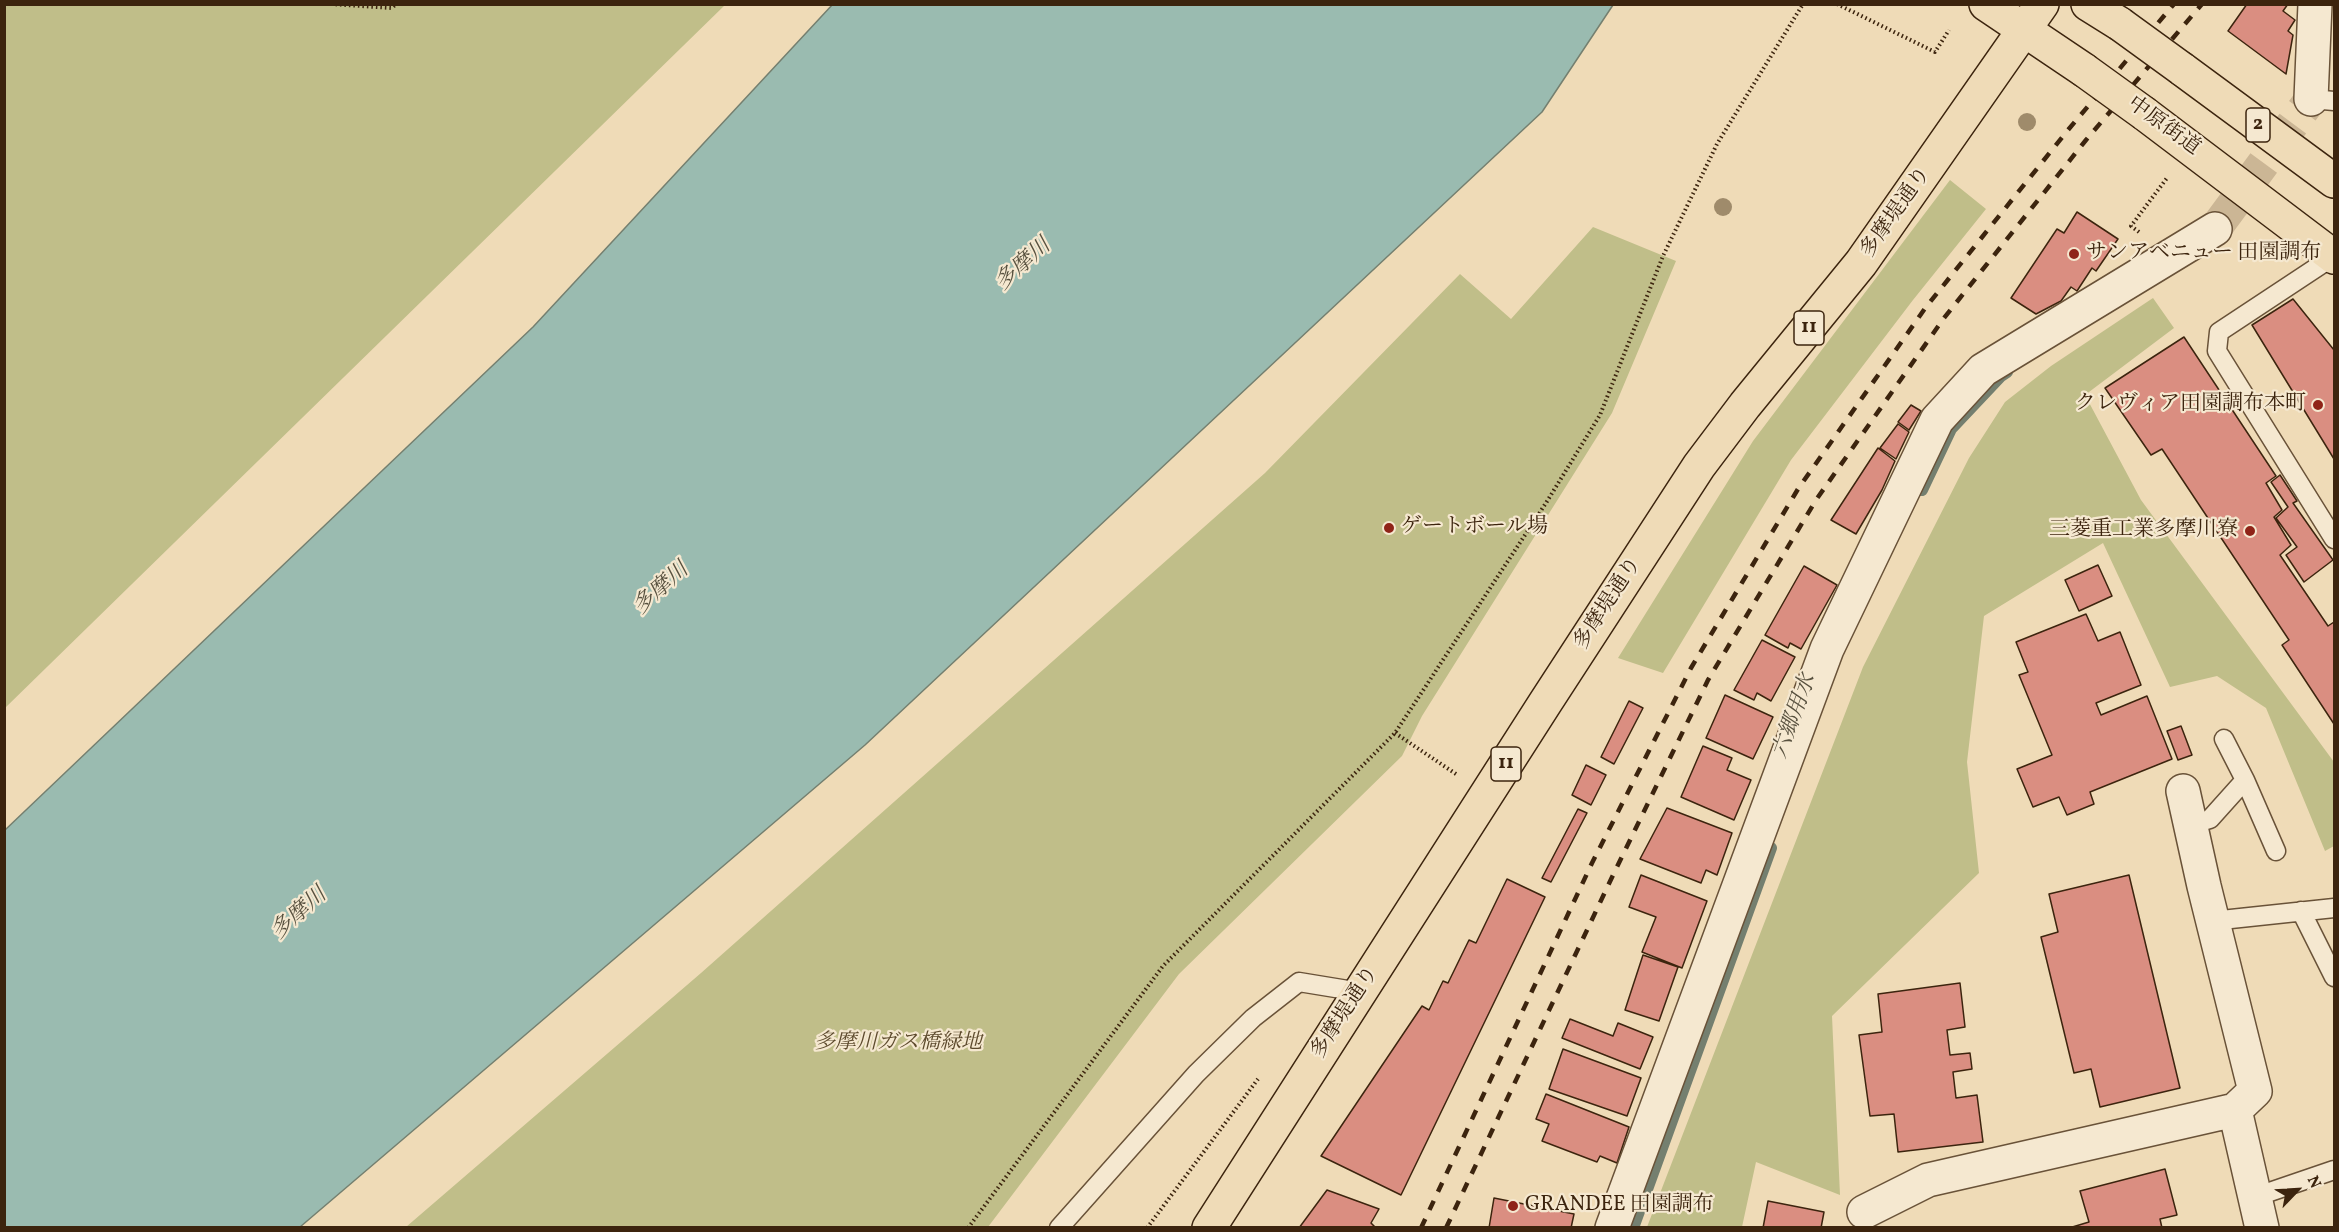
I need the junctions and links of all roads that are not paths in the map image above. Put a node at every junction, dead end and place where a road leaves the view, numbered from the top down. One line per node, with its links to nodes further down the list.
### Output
1 (1986, 4): 4 (main road, 中原街道)
2 (2088, 4): 6 (main road, 2, bridge)
3 (2315, 4): 5 (street)
4 (2034, 18): 8 (main road, 中原街道, bridge); 19 (main road, 多摩堤通り / 11)
5 (2323, 100)
6 (2334, 181)
7 (2215, 228): 26 (street)
8 (2334, 256): 9 (lane)
9 (2334, 539)
10 (2224, 739): 11 (lane)
11 (2245, 780): 13 (lane); 14 (lane)
12 (2183, 791): 13 (street)
13 (2190, 825): 17 (street)
14 (2276, 851)
15 (2334, 908): 16 (lane)
16 (2301, 911): 17 (lane); 18 (lane)
17 (2212, 921): 20 (street)
18 (2334, 977)
19 (1360, 992): 24 (lane); 25 (main road, 多摩堤通り / 11)
20 (2235, 1110): 22 (street); 23 (street)
21 (2334, 1170): 23 (lane)
22 (1864, 1212)
23 (2258, 1212)
24 (1059, 1227)
25 (1209, 1227)
26 (1612, 1227)

